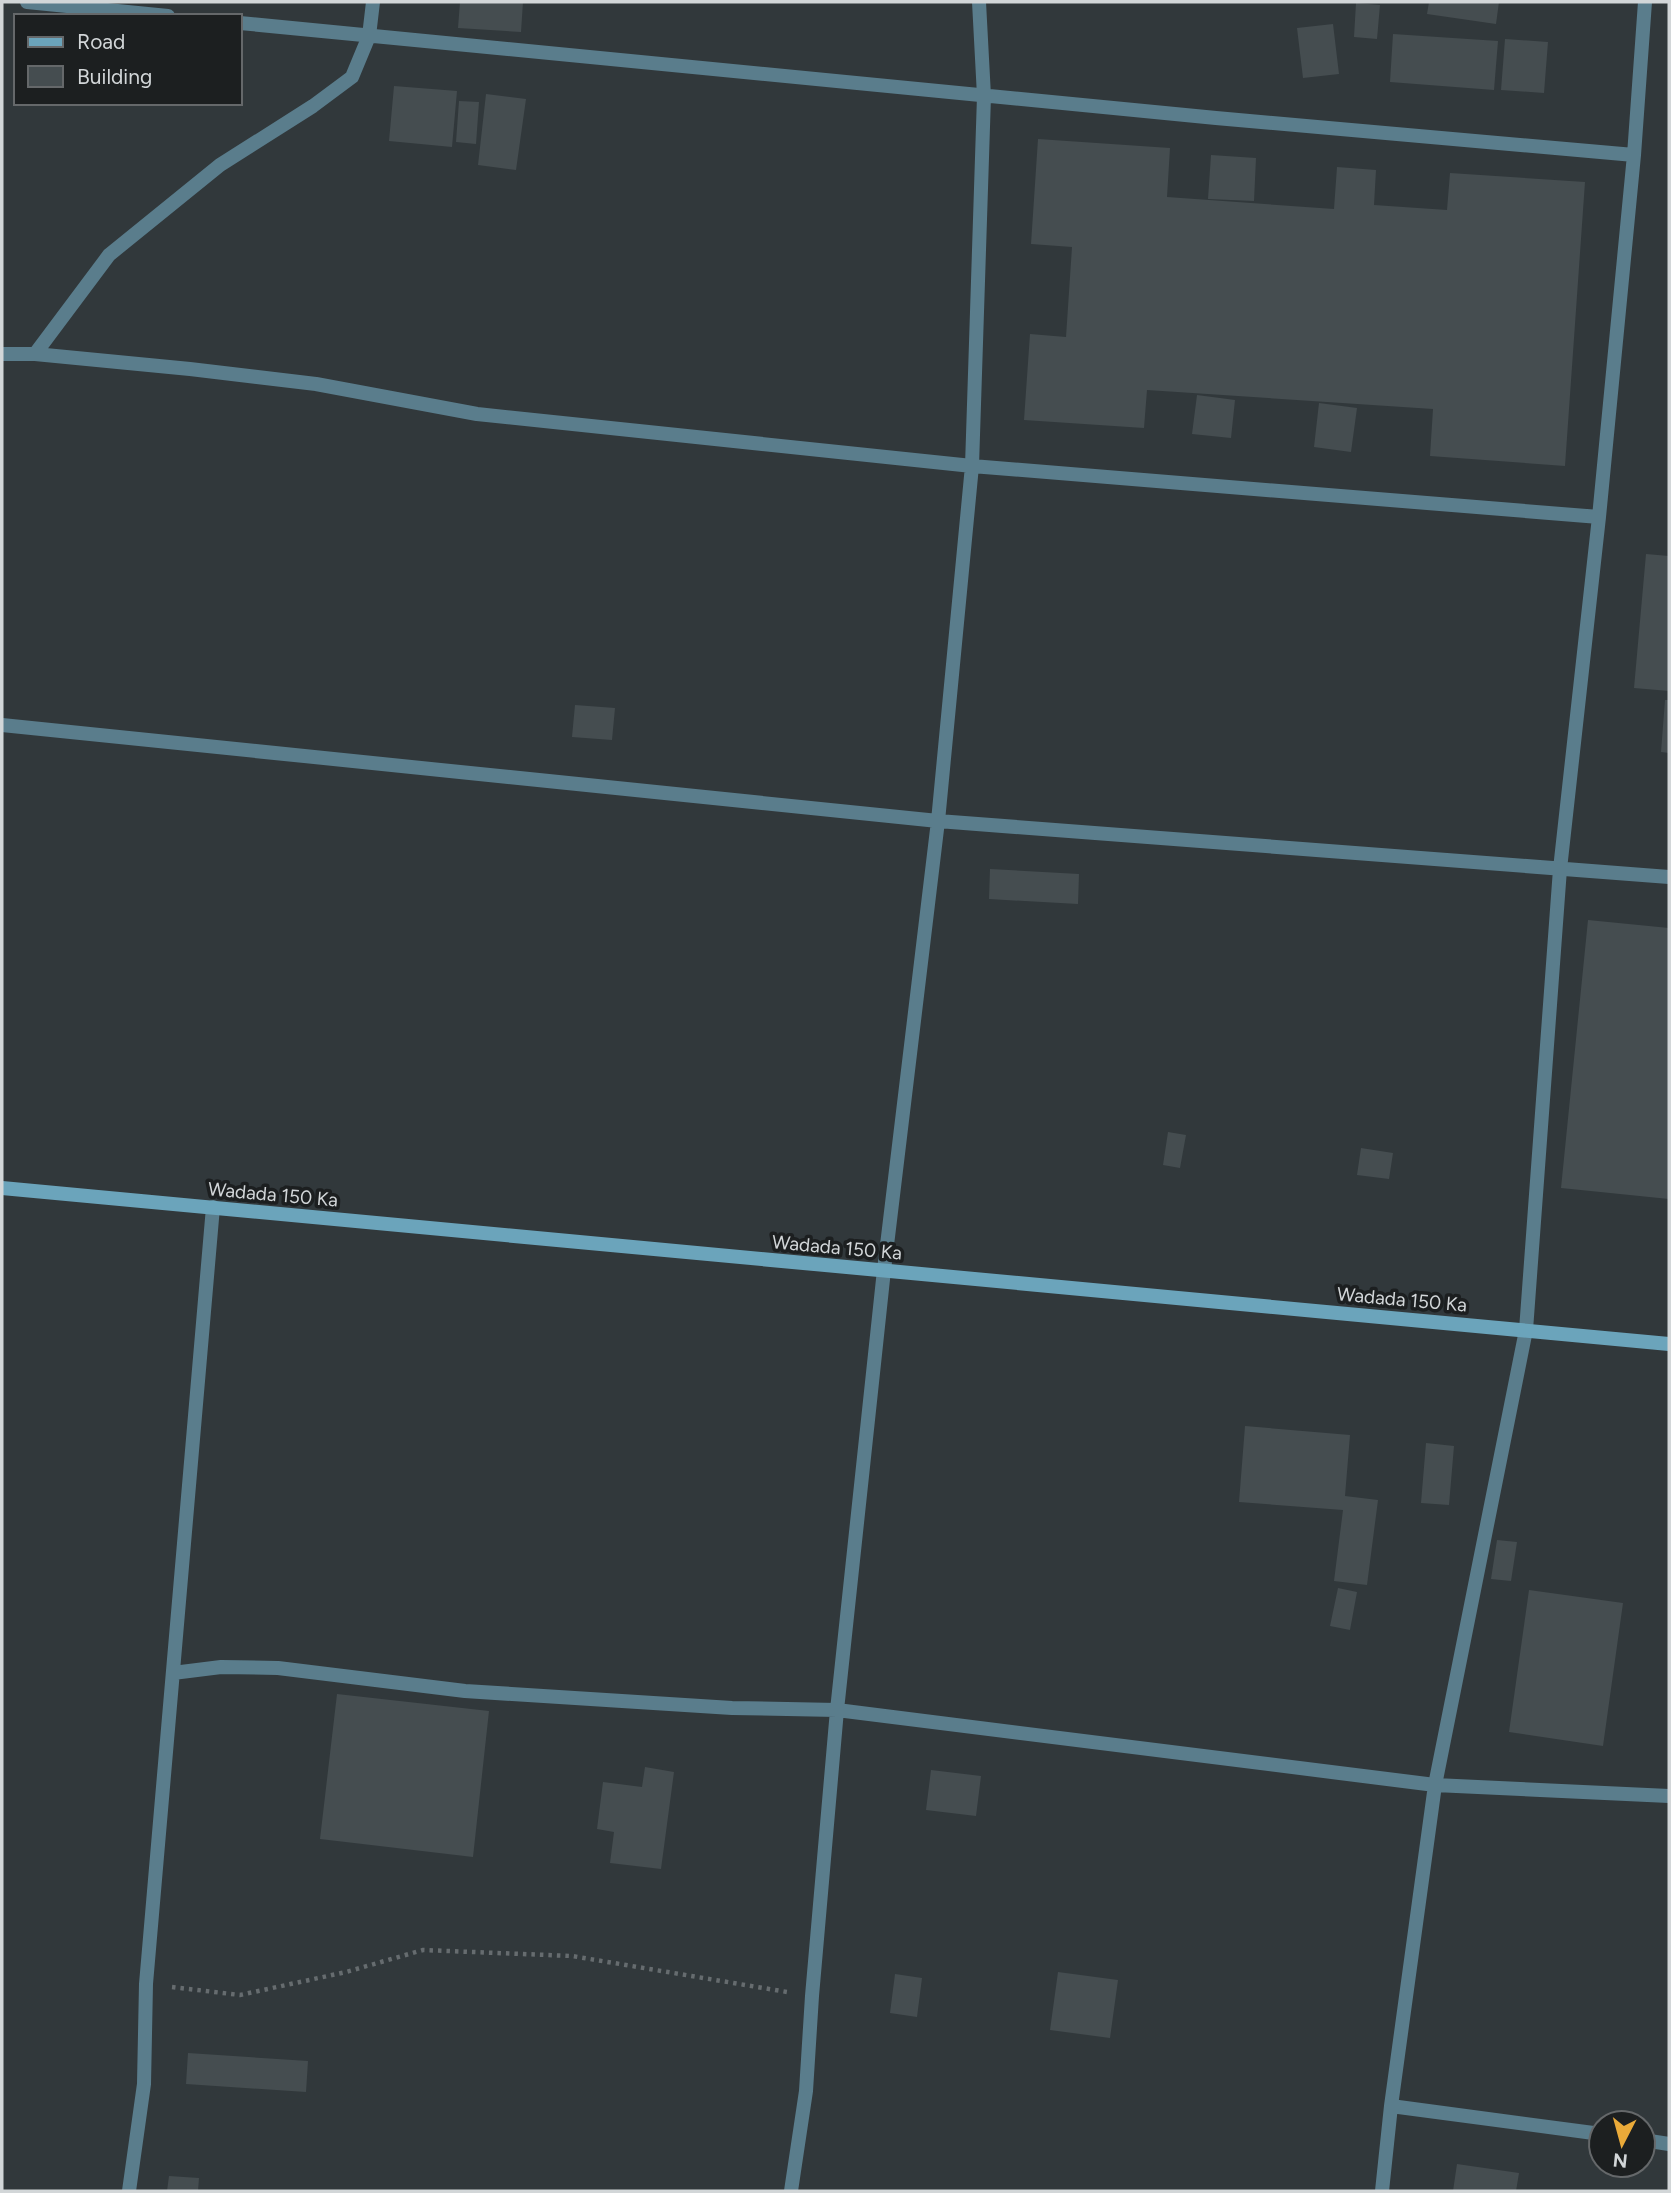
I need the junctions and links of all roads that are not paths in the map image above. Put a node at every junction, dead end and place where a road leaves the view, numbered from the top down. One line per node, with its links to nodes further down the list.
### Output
1 (27, 2): 5 (street)
2 (373, 2): 7 (street)
3 (979, 2): 8 (street)
4 (1645, 2): 9 (street)
5 (149, 14)
6 (242, 23): 7 (street)
7 (369, 36): 8 (street); 11 (street)
8 (984, 96): 9 (street); 12 (street)
9 (1634, 155): 13 (street)
10 (2, 354): 11 (street)
11 (35, 354): 12 (street)
12 (972, 466): 13 (street); 15 (street)
13 (1599, 517): 16 (street)
14 (2, 725): 15 (street)
15 (938, 821): 16 (street); 20 (street)
16 (1560, 869): 17 (street); 21 (street)
17 (1669, 877)
18 (2, 1188): 19 (street, Wadada 150 Ka)
19 (213, 1208): 20 (street, Wadada 150 Ka); 23 (street)
20 (884, 1270): 21 (street, Wadada 150 Ka); 24 (street)
21 (1525, 1330): 22 (street, Wadada 150 Ka); 25 (street)
22 (1669, 1343)
23 (173, 1672): 24 (street); 29 (street)
24 (837, 1710): 25 (street); 30 (street)
25 (1435, 1785): 26 (street); 27 (street)
26 (1669, 1796)
27 (1391, 2106): 28 (street); 31 (street)
28 (1587, 2132)
29 (129, 2191)
30 (791, 2191)
31 (1382, 2191)

